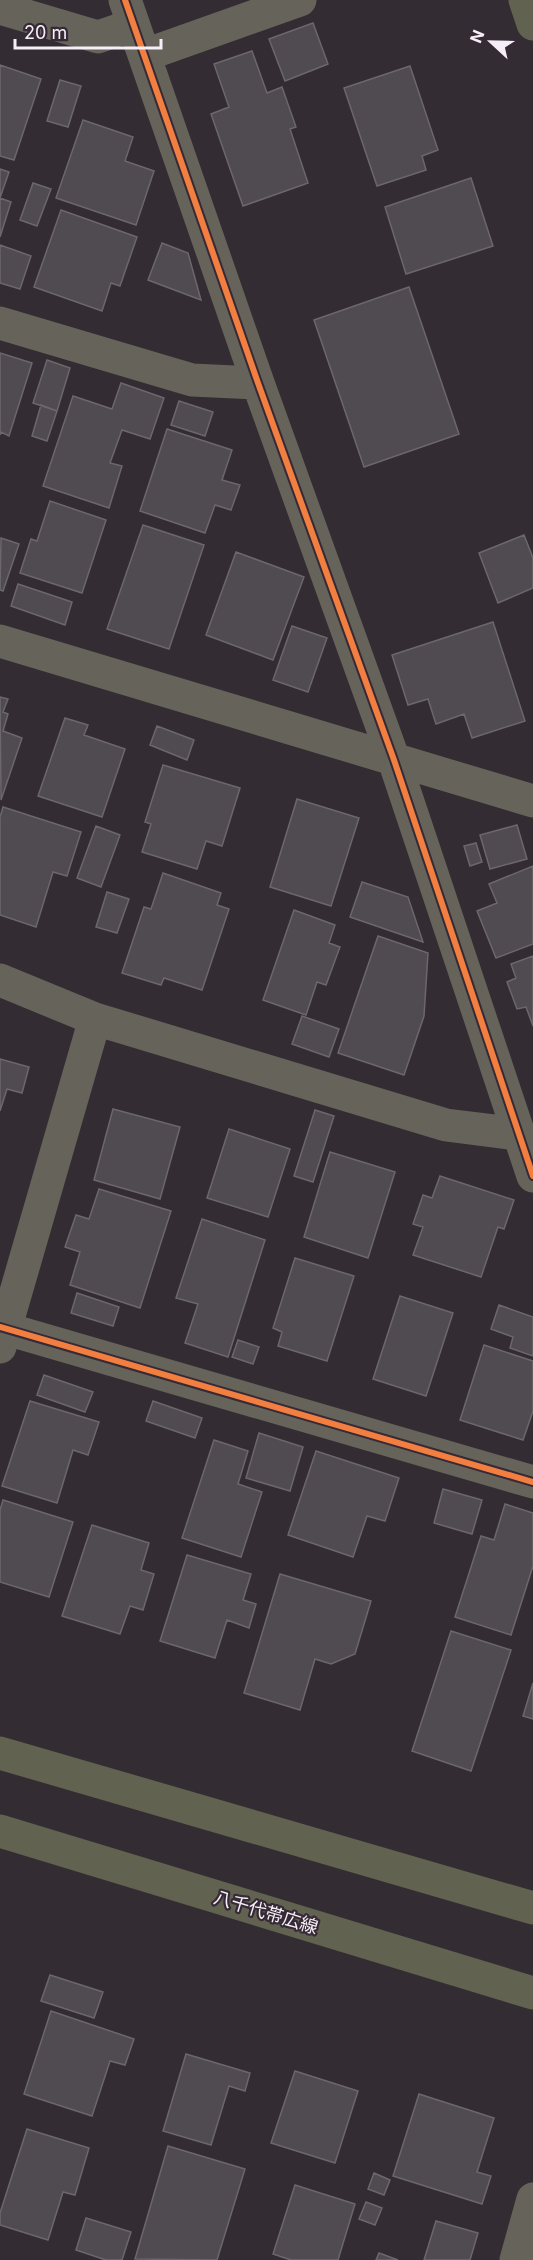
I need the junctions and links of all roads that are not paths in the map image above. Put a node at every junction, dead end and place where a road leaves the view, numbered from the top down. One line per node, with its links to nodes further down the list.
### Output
1 (300, 0): 6 (street)
2 (525, 0): 5 (main road)
3 (0, 8): 4 (street)
4 (129, 12): 6 (street)
5 (533, 24)
6 (145, 55): 8 (street)
7 (0, 323): 8 (street)
8 (258, 383): 10 (street)
9 (0, 641): 10 (street)
10 (394, 760): 11 (street); 14 (street)
11 (533, 801)
12 (0, 980): 13 (street)
13 (95, 1019): 14 (street); 16 (street)
14 (518, 1134): 15 (street)
15 (533, 1176)
16 (2, 1334): 17 (street)
17 (533, 1482)
18 (0, 1753): 20 (main road)
19 (0, 1831): 21 (main road, 八千代帯広線)
20 (533, 1908)
21 (533, 1993)
22 (530, 2218): 23 (street)
23 (516, 2260)

